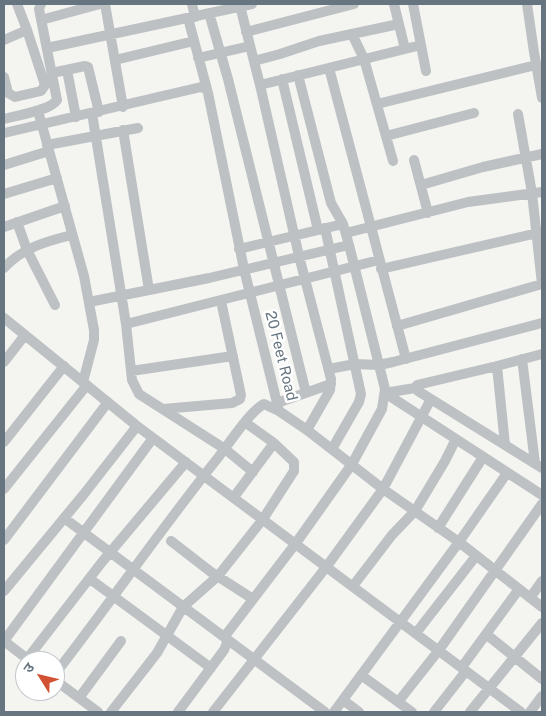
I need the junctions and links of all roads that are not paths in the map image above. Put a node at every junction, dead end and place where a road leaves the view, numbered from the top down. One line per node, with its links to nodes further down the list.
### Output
1 (17, 4): 16 (street)
2 (41, 4): 14 (street)
3 (100, 4): 14 (street)
4 (105, 4): 19 (street)
5 (192, 4): 13 (street, 20 Feet Road)
6 (252, 4): 11 (street)
7 (354, 4): 17 (street)
8 (394, 4): 15 (street)
9 (413, 4): 22 (street)
10 (527, 4): 31 (street)
11 (240, 6): 12 (street); 17 (street)
12 (209, 13): 13 (street); 26 (street)
13 (192, 17): 19 (street); 21 (street, 20 Feet Road)
14 (41, 20): 24 (street)
15 (399, 24): 18 (street); 25 (street)
16 (28, 30): 20 (street); 37 (street)
17 (246, 32): 23 (street)
18 (352, 34): 28 (street); 30 (street)
19 (110, 35): 24 (street); 29 (street)
20 (4, 40)
21 (194, 41): 27 (street, 20 Feet Road); 29 (street)
22 (421, 45): 25 (street); 34 (street)
23 (250, 46): 26 (street); 30 (street)
24 (47, 48): 35 (street)
25 (404, 49): 28 (street)
26 (220, 53): 27 (street); 76 (street)
27 (198, 58): 40 (street, 20 Feet Road)
28 (364, 59): 32 (street); 42 (street)
29 (114, 60): 43 (street)
30 (254, 61): 39 (street)
31 (536, 65): 41 (street); 42 (street)
32 (329, 68): 36 (street); 70 (street)
33 (67, 70): 35 (street); 45 (street); 48 (street)
34 (426, 70)
35 (52, 73): 44 (street)
36 (298, 75): 38 (street); 72 (street)
37 (4, 78)
38 (282, 79): 39 (street); 71 (street)
39 (260, 85): 75 (street)
40 (206, 88): 43 (street); 78 (street, 20 Feet Road)
41 (542, 98)
42 (377, 104): 55 (street)
43 (122, 107): 45 (street)
44 (38, 110): 49 (street); 50 (street)
45 (96, 113): 48 (street); 54 (street)
46 (474, 114): 55 (street)
47 (518, 114): 58 (street)
48 (76, 117): 50 (street)
49 (4, 119)
50 (42, 125): 53 (street); 56 (street)
51 (138, 128): 52 (street)
52 (123, 130): 54 (street); 91 (street)
53 (4, 133)
54 (96, 135): 56 (street); 93 (street)
55 (386, 136): 60 (street)
56 (48, 148): 61 (street); 62 (street)
57 (542, 154): 58 (street)
58 (526, 158): 63 (street); 64 (street)
59 (414, 160): 63 (street)
60 (394, 161)
61 (4, 165)
62 (57, 178): 65 (street); 66 (street)
63 (421, 185): 67 (street)
64 (537, 193): 67 (street); 73 (street)
65 (4, 194)
66 (65, 206): 68 (street); 74 (street)
67 (428, 213): 70 (street)
68 (17, 222): 69 (street); 80 (street)
69 (4, 226)
70 (371, 227): 72 (street); 84 (street)
71 (322, 229): 72 (street); 75 (street); 79 (street)
72 (344, 229): 77 (street)
73 (540, 232): 84 (street); 89 (street)
74 (72, 235): 80 (street); 95 (street)
75 (295, 236): 76 (street); 81 (street)
76 (269, 242): 78 (street); 82 (street)
77 (349, 245): 79 (street); 85 (street)
78 (240, 249): 86 (street, 20 Feet Road)
79 (330, 249): 81 (street); 87 (street)
80 (27, 250): 83 (street); 96 (street)
81 (299, 256): 82 (street); 88 (street)
82 (274, 262): 86 (street); 90 (street)
83 (5, 264)
84 (380, 264): 85 (street); 100 (street)
85 (354, 266): 87 (street); 108 (street)
86 (244, 269): 91 (street); 92 (street, 20 Feet Road)
87 (335, 272): 88 (street); 107 (street)
88 (305, 279): 90 (street); 111 (street)
89 (542, 284): 100 (street)
90 (280, 286): 92 (street); 116 (street)
91 (149, 290): 93 (street)
92 (250, 293): 94 (street); 120 (street, 20 Feet Road)
93 (122, 296): 95 (street); 99 (street)
94 (221, 301): 99 (street); 103 (street)
95 (89, 302): 113 (street)
96 (55, 305)
97 (4, 318): 101 (street)
98 (542, 323): 104 (street)
99 (126, 324): 112 (street)
100 (397, 326): 104 (street)
101 (25, 335): 106 (street); 109 (street)
102 (542, 354): 105 (street)
103 (232, 356): 112 (street); 121 (street)
104 (406, 359): 108 (street)
105 (522, 359): 110 (street); 136 (street)
106 (4, 362)
107 (355, 364): 108 (street); 111 (street); 132 (street)
108 (379, 365): 117 (street)
109 (64, 366): 113 (street); 128 (street)
110 (497, 366): 115 (street); 130 (street)
111 (329, 369): 114 (street)
112 (131, 371): 121 (street)
113 (85, 383): 119 (street); 141 (street)
114 (331, 384): 116 (street); 125 (street)
115 (415, 388): 117 (street); 118 (street)
116 (306, 392): 120 (street)
117 (385, 393): 122 (street); 135 (street)
118 (431, 399): 122 (street); 130 (street)
119 (108, 402): 124 (street); 150 (street)
120 (278, 407): 123 (street); 125 (street, 20 Feet Road)
121 (163, 409): 131 (street)
122 (421, 416): 127 (street); 140 (street)
123 (246, 423): 129 (street); 131 (street)
124 (137, 426): 126 (street); 146 (street)
125 (307, 430): 132 (street, 20 Feet Road)
126 (153, 438): 134 (street); 149 (street)
127 (456, 439): 133 (street); 145 (street)
128 (4, 442)
129 (274, 443): 137 (street); 147 (street)
130 (506, 445): 136 (street)
131 (225, 449): 137 (street); 139 (street)
132 (332, 449): 135 (street, 20 Feet Road)
133 (483, 457): 138 (street); 148 (street)
134 (186, 462): 139 (street); 154 (street)
135 (352, 464): 140 (street, 20 Feet Road); 153 (street)
136 (538, 466)
137 (253, 472): 143 (street)
138 (507, 473): 142 (street); 152 (street)
139 (204, 475): 143 (street); 157 (street)
140 (383, 488): 145 (street, 20 Feet Road); 156 (street)
141 (4, 489)
142 (542, 495)
143 (234, 497): 147 (street)
144 (542, 504): 158 (street)
145 (415, 511): 148 (street, 20 Feet Road); 162 (street)
146 (64, 518): 149 (street); 164 (street)
147 (263, 519): 153 (street); 159 (street)
148 (438, 528): 152 (street, 20 Feet Road)
149 (84, 533): 154 (street); 176 (street)
150 (4, 540)
151 (171, 541): 159 (street)
152 (459, 542): 155 (street, 20 Feet Road); 170 (street)
153 (296, 543): 156 (street); 167 (street)
154 (110, 553): 157 (street); 160 (street)
155 (476, 556): 158 (street, 20 Feet Road); 172 (street)
156 (326, 566): 162 (street); 182 (street)
157 (133, 570): 165 (street); 168 (street)
158 (496, 571): 163 (street, 20 Feet Road); 178 (street)
159 (218, 576): 167 (street); 168 (street)
160 (90, 579): 165 (street); 180 (street)
161 (542, 581): 166 (street)
162 (353, 586): 170 (street)
163 (519, 589): 166 (street, 20 Feet Road); 173 (street)
164 (4, 590)
165 (114, 596): 174 (street); 183 (street)
166 (530, 598): 169 (street, 20 Feet Road)
167 (253, 599): 175 (street)
168 (183, 607): 174 (street); 175 (street)
169 (542, 607)
170 (401, 622): 172 (street); 186 (street)
171 (542, 623): 181 (street)
172 (416, 633): 178 (street)
173 (486, 634): 181 (street); 185 (street)
174 (168, 635): 184 (street); 197 (street)
175 (228, 640): 182 (street); 184 (street)
176 (4, 641): 179 (street)
177 (121, 641): 192 (street)
178 (439, 650): 185 (street); 193 (street)
179 (17, 651)
180 (35, 651)
181 (514, 657): 187 (street); 189 (street)
182 (254, 660): 199 (street); 200 (street)
183 (65, 661)
184 (211, 668): 198 (street)
185 (464, 669): 189 (street); 204 (street)
186 (361, 676): 191 (street); 193 (street)
187 (542, 679)
188 (65, 688): 192 (street)
189 (489, 688): 194 (street); 205 (street)
190 (542, 696): 207 (street)
191 (343, 700): 201 (street); 202 (street)
192 (82, 701): 195 (street); 196 (street)
193 (398, 702): 203 (street)
194 (508, 708): 206 (street)
195 (78, 712)
196 (98, 712)
197 (111, 712)
198 (178, 712)
199 (213, 712)
200 (325, 712)
201 (334, 712)
202 (359, 712)
203 (412, 712)
204 (434, 712)
205 (470, 712)
206 (521, 712)
207 (530, 712)

